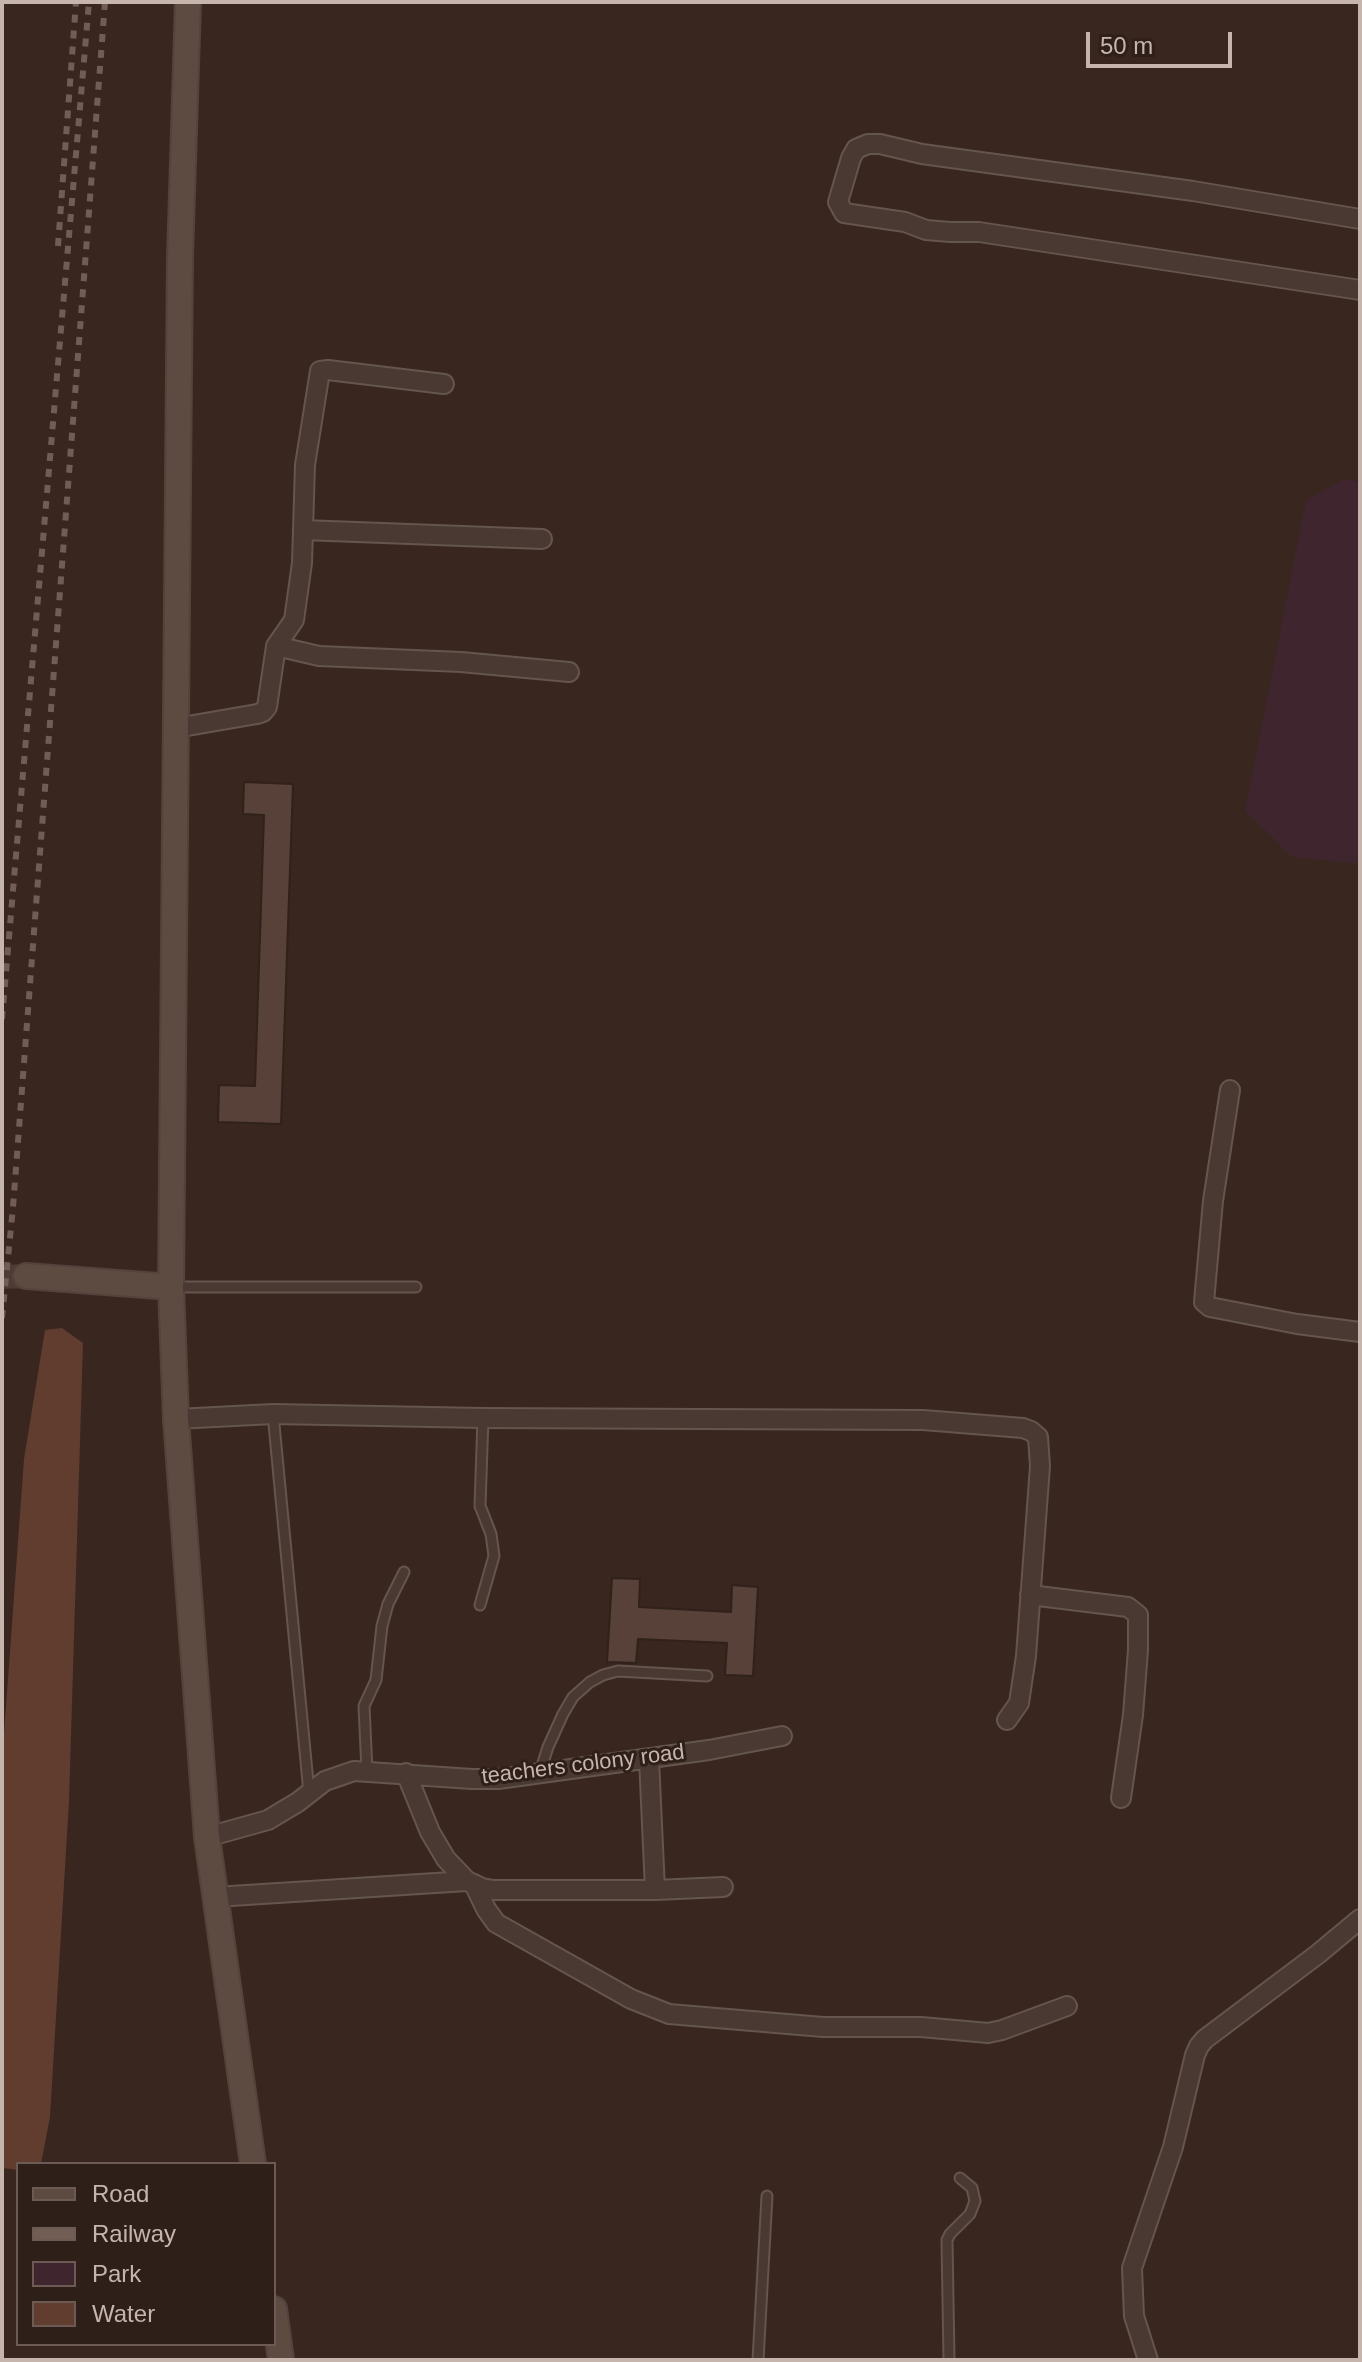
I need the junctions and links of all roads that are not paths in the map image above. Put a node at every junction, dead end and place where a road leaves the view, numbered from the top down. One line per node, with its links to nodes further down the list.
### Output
1 (188, 2): 9 (main road)
2 (1360, 219): 3 (street)
3 (1360, 290)
4 (444, 384): 5 (street)
5 (303, 530): 6 (street); 7 (street)
6 (542, 539)
7 (276, 646): 8 (street); 9 (street)
8 (569, 672)
9 (176, 728): 12 (main road)
10 (1230, 1090): 14 (street)
11 (26, 1276): 12 (main road)
12 (171, 1287): 13 (lane); 17 (main road)
13 (416, 1287)
14 (1360, 1332)
15 (273, 1414): 16 (street); 17 (street); 28 (lane)
16 (483, 1418): 19 (street); 20 (lane)
17 (176, 1419): 30 (main road)
18 (404, 1572): 25 (lane)
19 (1030, 1595): 22 (street); 29 (street)
20 (480, 1605)
21 (707, 1676): 27 (lane)
22 (1007, 1720)
23 (782, 1736): 24 (street, teachers colony road)
24 (649, 1759): 27 (street, teachers colony road); 33 (street)
25 (367, 1771): 26 (street, teachers colony road); 28 (street, teachers colony road)
26 (406, 1773): 27 (street, teachers colony road); 31 (street)
27 (539, 1773)
28 (309, 1793): 30 (street, teachers colony road)
29 (1121, 1798)
30 (207, 1837): 34 (main road)
31 (471, 1882): 33 (street); 34 (street); 36 (street)
32 (723, 1887): 33 (street)
33 (655, 1890)
34 (215, 1897): 37 (main road)
35 (1360, 1919): 44 (street)
36 (1067, 2006)
37 (253, 2162)
38 (960, 2178): 43 (lane)
39 (767, 2196): 42 (lane)
40 (276, 2324): 41 (main road)
41 (281, 2360)
42 (758, 2360)
43 (949, 2360)
44 (1148, 2360)

